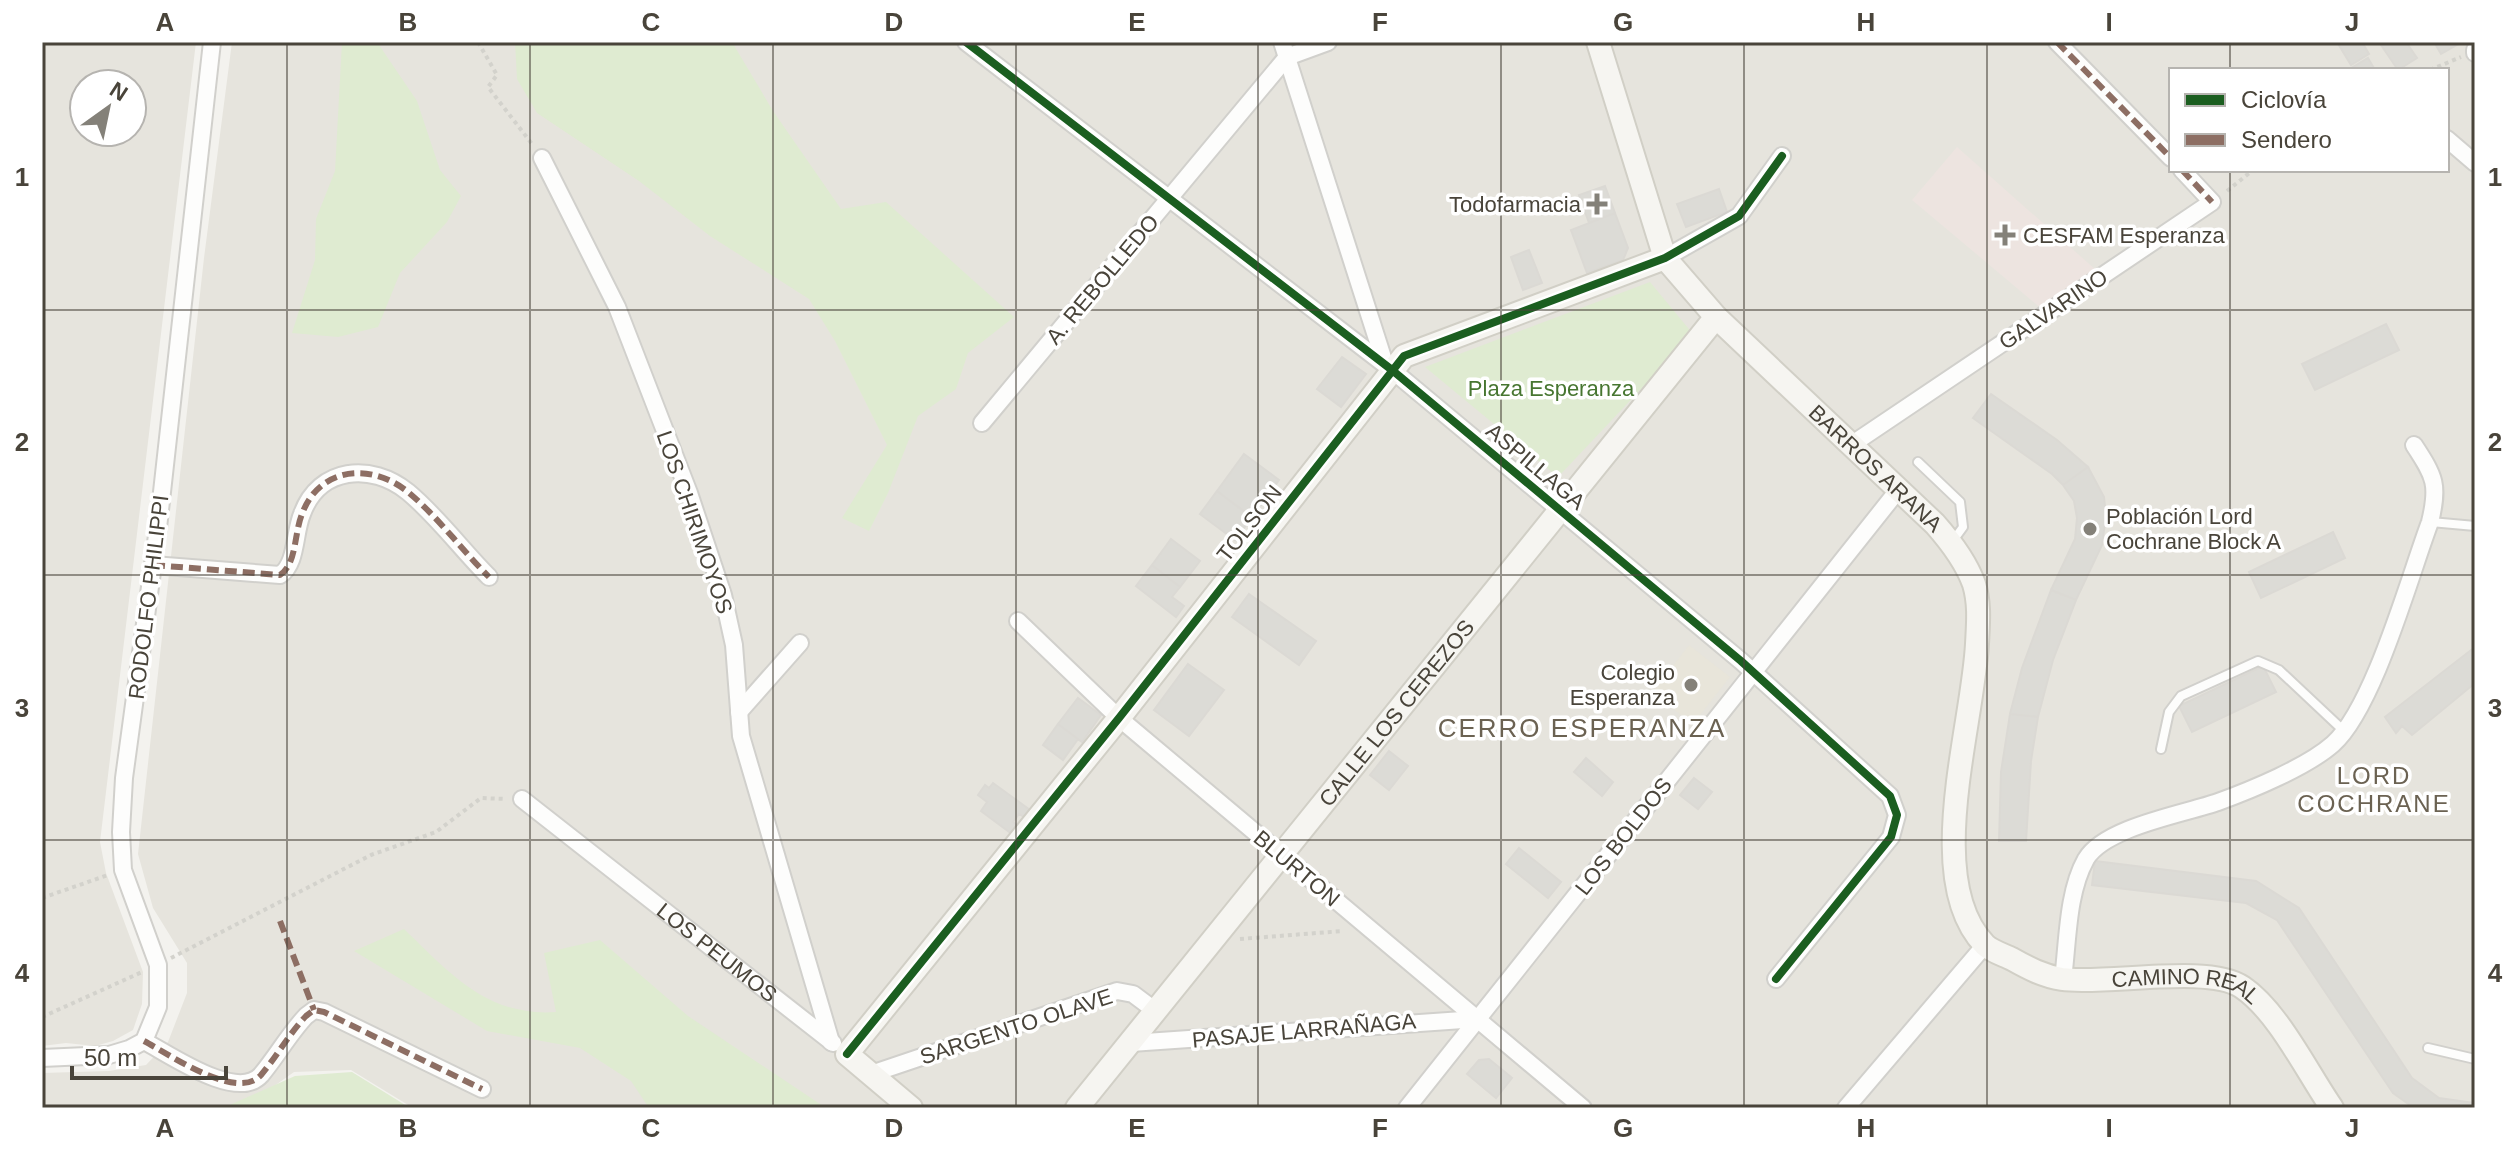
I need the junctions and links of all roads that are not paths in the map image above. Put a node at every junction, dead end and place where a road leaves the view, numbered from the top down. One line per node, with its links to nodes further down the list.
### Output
1 (212, 42): 26 (street, RODOLFO PHILIPPI)
2 (966, 42): 13 (street, ASPILLAGA)
3 (1328, 42): 6 (street)
4 (1598, 42): 14 (street, BARROS ARANA)
5 (2057, 42): 9 (street)
6 (1284, 49): 13 (street, A. REBOLLEDO); 16 (street)
7 (2449, 141): 11 (street)
8 (1782, 156): 14 (street, TOLSON)
9 (2169, 156)
10 (542, 158): 31 (street, LOS CHIRIMOYOS)
11 (2475, 163)
12 (2184, 172): 18 (street, GALVARINO)
13 (1170, 198): 16 (street, ASPILLAGA); 17 (street, A. REBOLLEDO)
14 (1665, 258): 15 (street, BARROS ARANA); 16 (street, TOLSON)
15 (1716, 317): 18 (street, BARROS ARANA); 22 (street, CALLE LOS CEREZOS)
16 (1388, 367): 22 (street, ASPILLAGA); 32 (street, TOLSON)
17 (982, 423)
18 (1851, 445): 21 (street, BARROS ARANA)
19 (2414, 445): 23 (street)
20 (1918, 462): 25 (lane)
21 (1899, 489): 25 (street, BARROS ARANA); 30 (street, LOS BOLDOS)
22 (1560, 509): 30 (street, ASPILLAGA); 36 (street, CALLE LOS CEREZOS)
23 (2430, 522): 24 (lane); 33 (street)
24 (2475, 526)
25 (1952, 543): 37 (street, BARROS ARANA)
26 (153, 565): 27 (street); 42 (street, RODOLFO PHILIPPI)
27 (489, 577)
28 (1018, 621): 32 (street, BLURTON)
29 (800, 643): 31 (street)
30 (1752, 672): 38 (street, ASPILLAGA); 41 (street, LOS BOLDOS)
31 (739, 712): 44 (street, LOS CHIRIMOYOS)
32 (1119, 718): 36 (street, BLURTON); 44 (street, TOLSON)
33 (2344, 731): 34 (lane); 39 (street)
34 (2161, 749)
35 (522, 799): 44 (street, LOS PEUMOS)
36 (1282, 855): 40 (street, CALLE LOS CEREZOS); 41 (street, BLURTON)
37 (1985, 945): 39 (street, CAMINO REAL); 54 (street)
38 (1776, 979)
39 (2063, 979): 55 (street, CAMINO REAL)
40 (1157, 1012): 43 (street, CALLE LOS CEREZOS); 48 (street, SARGENTO OLAVE)
41 (1477, 1019): 43 (street, PASAJE LARRAÑAGA); 52 (street, LOS BOLDOS); 53 (street, BLURTON)
42 (144, 1041): 46 (street); 49 (street)
43 (1131, 1043): 51 (street, CALLE LOS CEREZOS)
44 (839, 1048): 48 (street, LOS PEUMOS)
45 (2428, 1048): 47 (lane)
46 (42, 1058)
47 (2475, 1059)
48 (871, 1074): 50 (street, LOS PEUMOS)
49 (482, 1089)
50 (911, 1108)
51 (1077, 1108)
52 (1407, 1108)
53 (1583, 1108)
54 (1846, 1108)
55 (2332, 1108)

